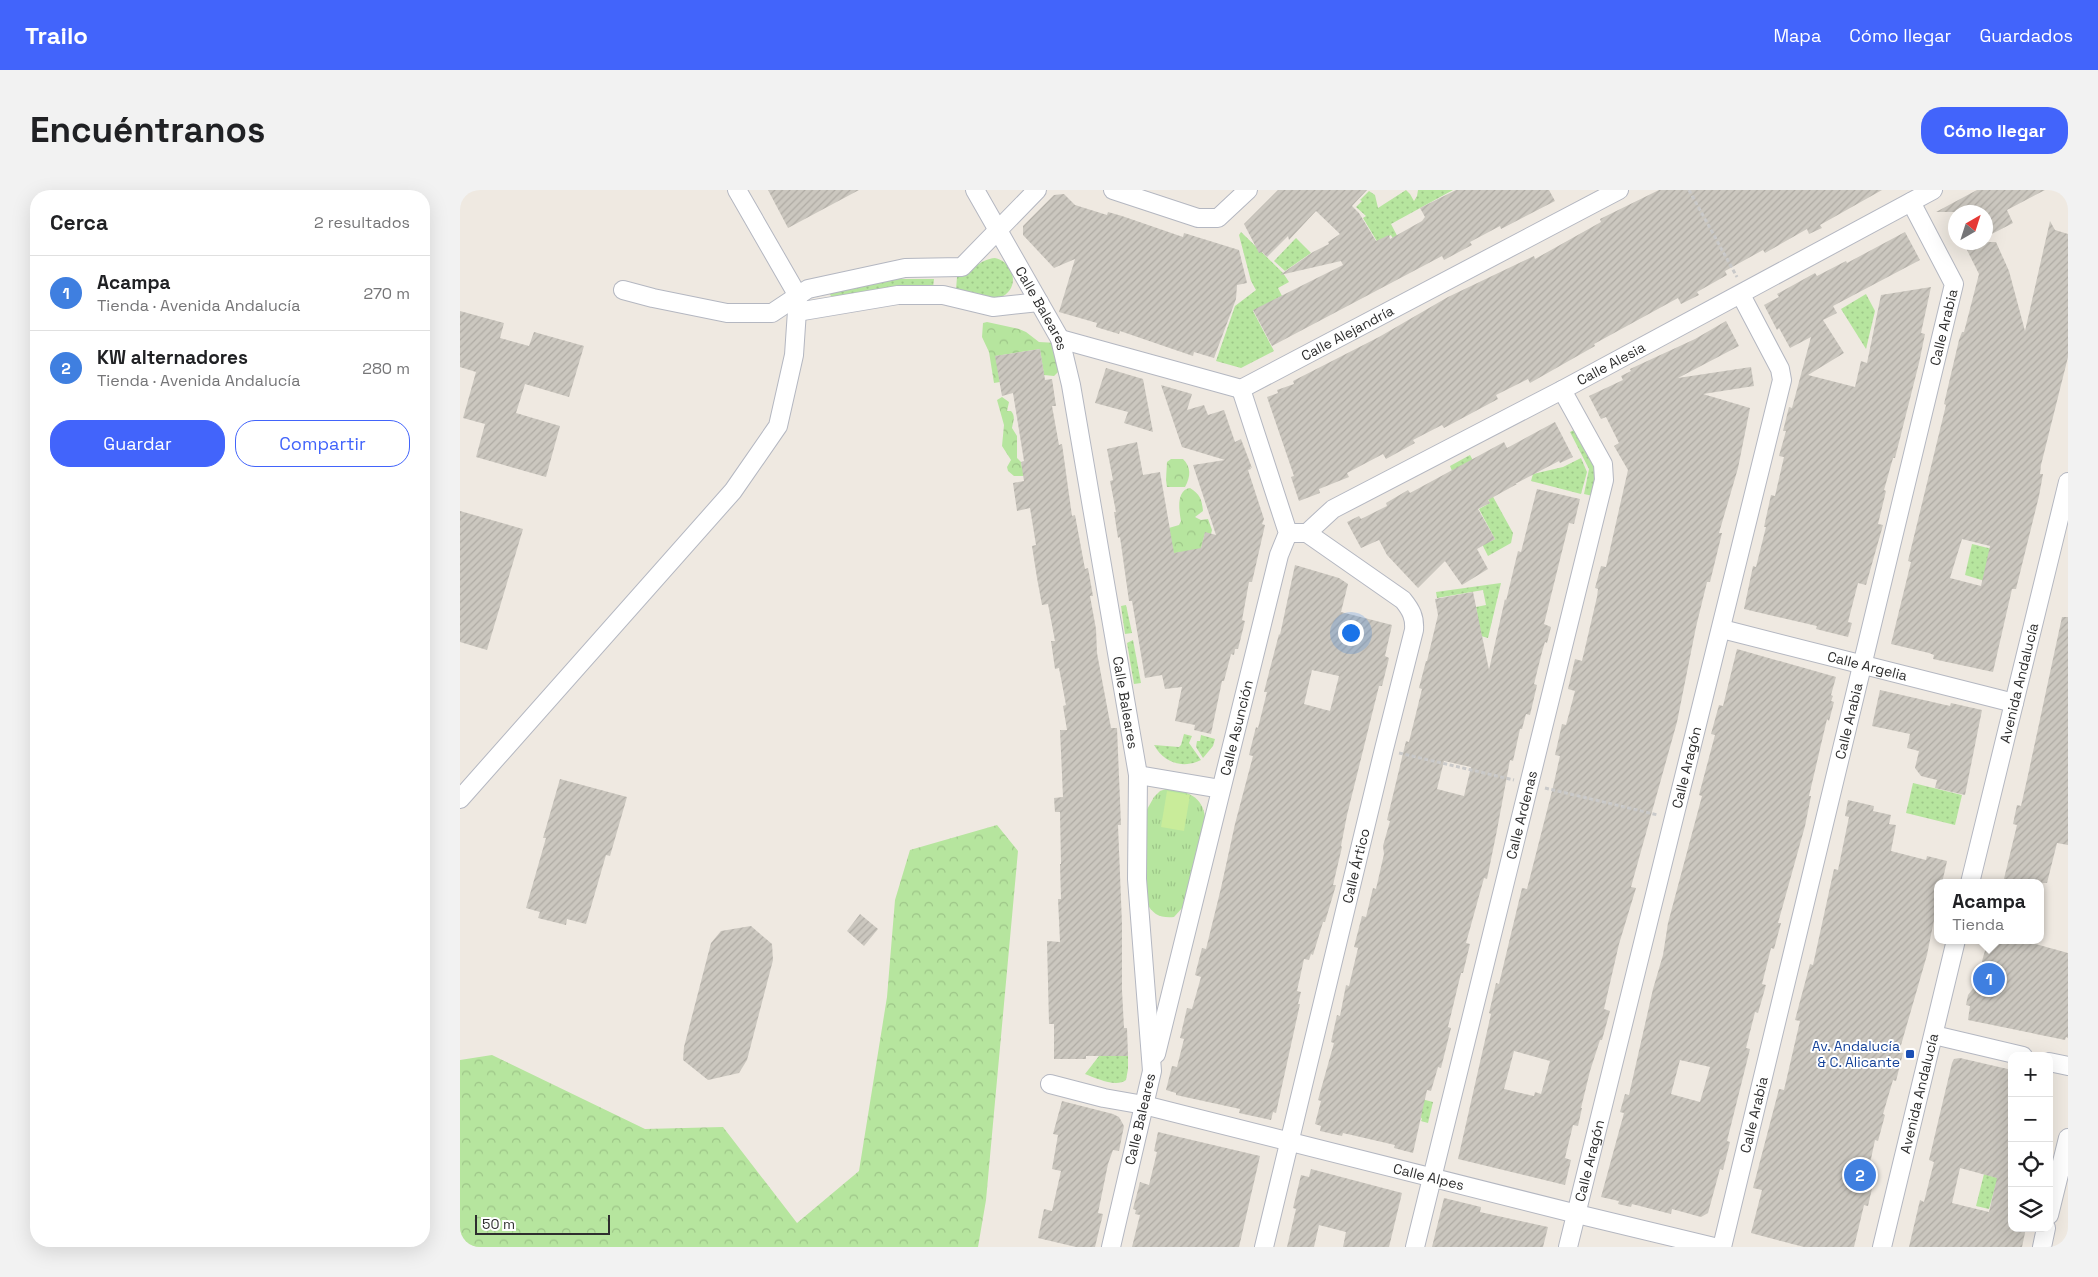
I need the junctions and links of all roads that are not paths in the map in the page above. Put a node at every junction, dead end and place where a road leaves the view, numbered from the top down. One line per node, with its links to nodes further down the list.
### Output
1 (737, 190): 12 (street)
2 (975, 190): 9 (street, Calle Baleares)
3 (1037, 190): 9 (street)
4 (1113, 190): 5 (street)
5 (1248, 190)
6 (1619, 190): 15 (street, Calle Alejandría)
7 (1933, 190): 8 (street, Calle Alesia)
8 (1911, 202): 10 (street, Calle Alesia); 21 (street, Calle Arabia)
9 (998, 230): 12 (street); 13 (street, Calle Baleares)
10 (1739, 287): 16 (street, Calle Alesia); 20 (street, Calle Aragón)
11 (623, 290): 12 (street)
12 (801, 299): 13 (street); 25 (street)
13 (1039, 302): 14 (street, Calle Baleares)
14 (1060, 339): 15 (street); 23 (street, Calle Baleares)
15 (1241, 389): 19 (street)
16 (1562, 390): 18 (street, Calle Alesia); 37 (street, Calle Ardenas)
17 (2068, 482): 22 (street, Avenida Andalucía)
18 (1307, 533): 19 (street); 36 (street, Calle Ártico)
19 (1288, 534): 24 (street, Calle Asunción)
20 (1722, 629): 21 (street, Calle Argelia); 39 (street, Calle Aragón)
21 (1863, 664): 22 (street, Calle Argelia); 46 (street, Calle Arabia)
22 (2014, 703): 26 (street, Avenida Andalucía)
23 (1138, 775): 24 (street); 32 (street, Calle Baleares)
24 (1221, 789): 32 (street, Calle Asunción)
25 (460, 799)
26 (1971, 879)
27 (1955, 944): 28 (street, Avenida Andalucía)
28 (1934, 1035): 29 (street); 47 (street, Avenida Andalucía)
29 (2008, 1052)
30 (2053, 1063): 31 (street)
31 (2068, 1066)
32 (1152, 1071): 34 (street, Calle Baleares)
33 (1050, 1084): 34 (street, Calle Alpes)
34 (1144, 1105): 36 (street, Calle Alpes); 41 (street, Calle Baleares)
35 (2068, 1138): 38 (street)
36 (1290, 1143): 37 (street, Calle Alpes); 42 (street, Calle Ártico)
37 (1432, 1178): 39 (street, Calle Alpes); 43 (street, Calle Ardenas)
38 (2053, 1199)
39 (1577, 1214): 44 (street, Calle Aragón); 45 (street, Calle Alpes)
40 (2045, 1232): 48 (street)
41 (1111, 1247)
42 (1264, 1247)
43 (1415, 1247)
44 (1568, 1247)
45 (1714, 1247)
46 (1722, 1247)
47 (1882, 1247)
48 (2042, 1247)

